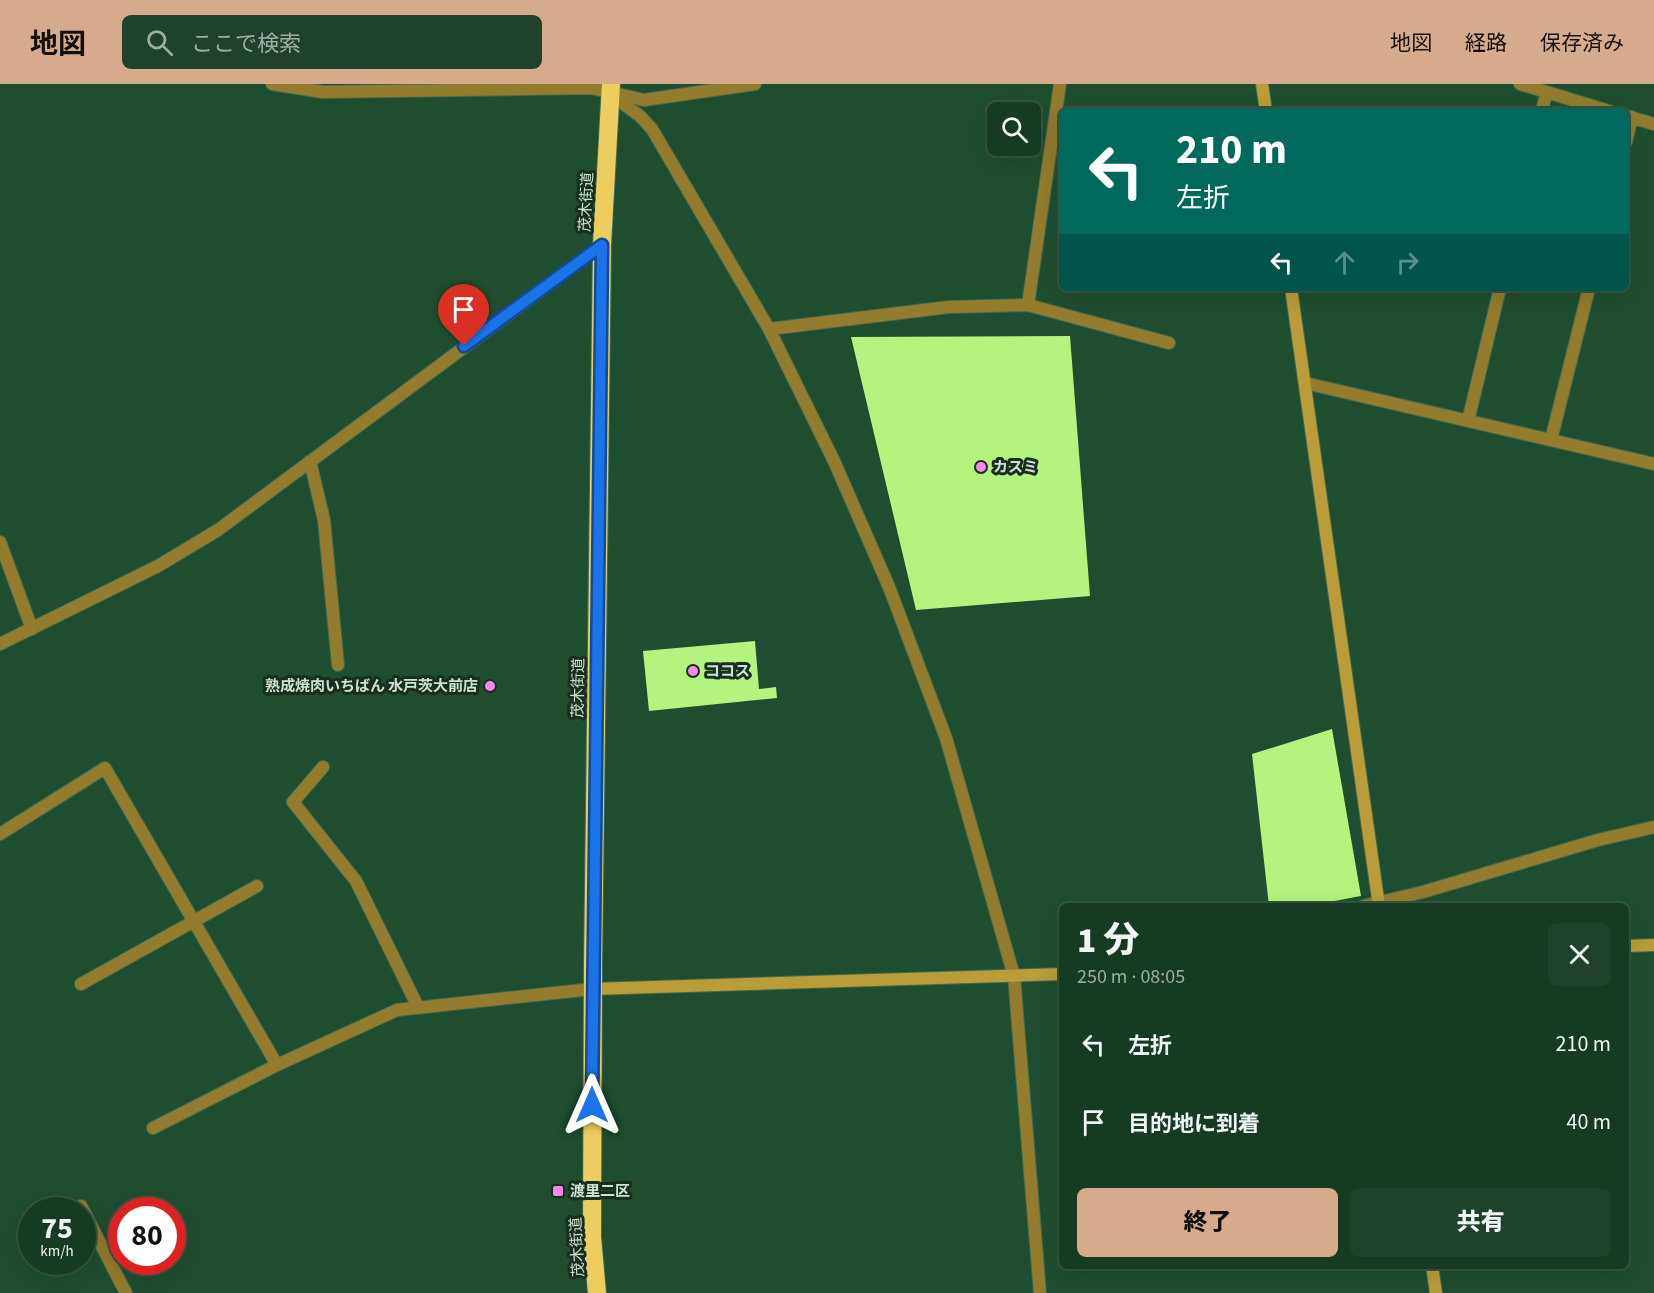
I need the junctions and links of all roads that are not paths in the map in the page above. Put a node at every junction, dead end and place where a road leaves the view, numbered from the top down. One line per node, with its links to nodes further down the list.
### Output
1 (272, 84): 6 (street)
2 (755, 84): 6 (street)
3 (1060, 84): 17 (street)
4 (1262, 84): 8 (street)
5 (1520, 84): 7 (street)
6 (610, 89): 13 (highway, 茂木街道); 18 (street)
7 (1546, 94): 9 (street); 10 (street)
8 (1266, 108)
9 (1543, 108)
10 (1598, 108)
11 (1629, 117): 12 (street)
12 (1654, 124)
13 (602, 245): 23 (street); 40 (highway, 茂木街道)
14 (1291, 291): 20 (street)
15 (1499, 291): 21 (street)
16 (1588, 291): 22 (street)
17 (1028, 305): 18 (street); 19 (street)
18 (769, 329): 38 (street)
19 (1169, 343)
20 (1305, 383): 21 (street); 33 (street)
21 (1468, 421): 22 (street)
22 (1551, 440): 24 (street)
23 (310, 461): 26 (street); 28 (street)
24 (1654, 464)
25 (0, 542): 26 (street)
26 (32, 629): 27 (street)
27 (0, 644)
28 (338, 665)
29 (323, 767): 41 (street)
30 (1654, 827): 33 (street)
31 (0, 834): 34 (street)
32 (256, 885): 34 (street)
33 (1379, 903)
34 (193, 920): 39 (street); 42 (street)
35 (1654, 945): 36 (street)
36 (1629, 946)
37 (1059, 974): 38 (street)
38 (1014, 976): 40 (street); 48 (street)
39 (81, 984)
40 (592, 989): 41 (street); 47 (highway, 茂木街道)
41 (418, 1007): 42 (street)
42 (277, 1065): 43 (street)
43 (153, 1128)
44 (96, 1235): 46 (street)
45 (1432, 1269): 49 (street)
46 (126, 1293)
47 (597, 1293)
48 (1040, 1293)
49 (1436, 1293)

